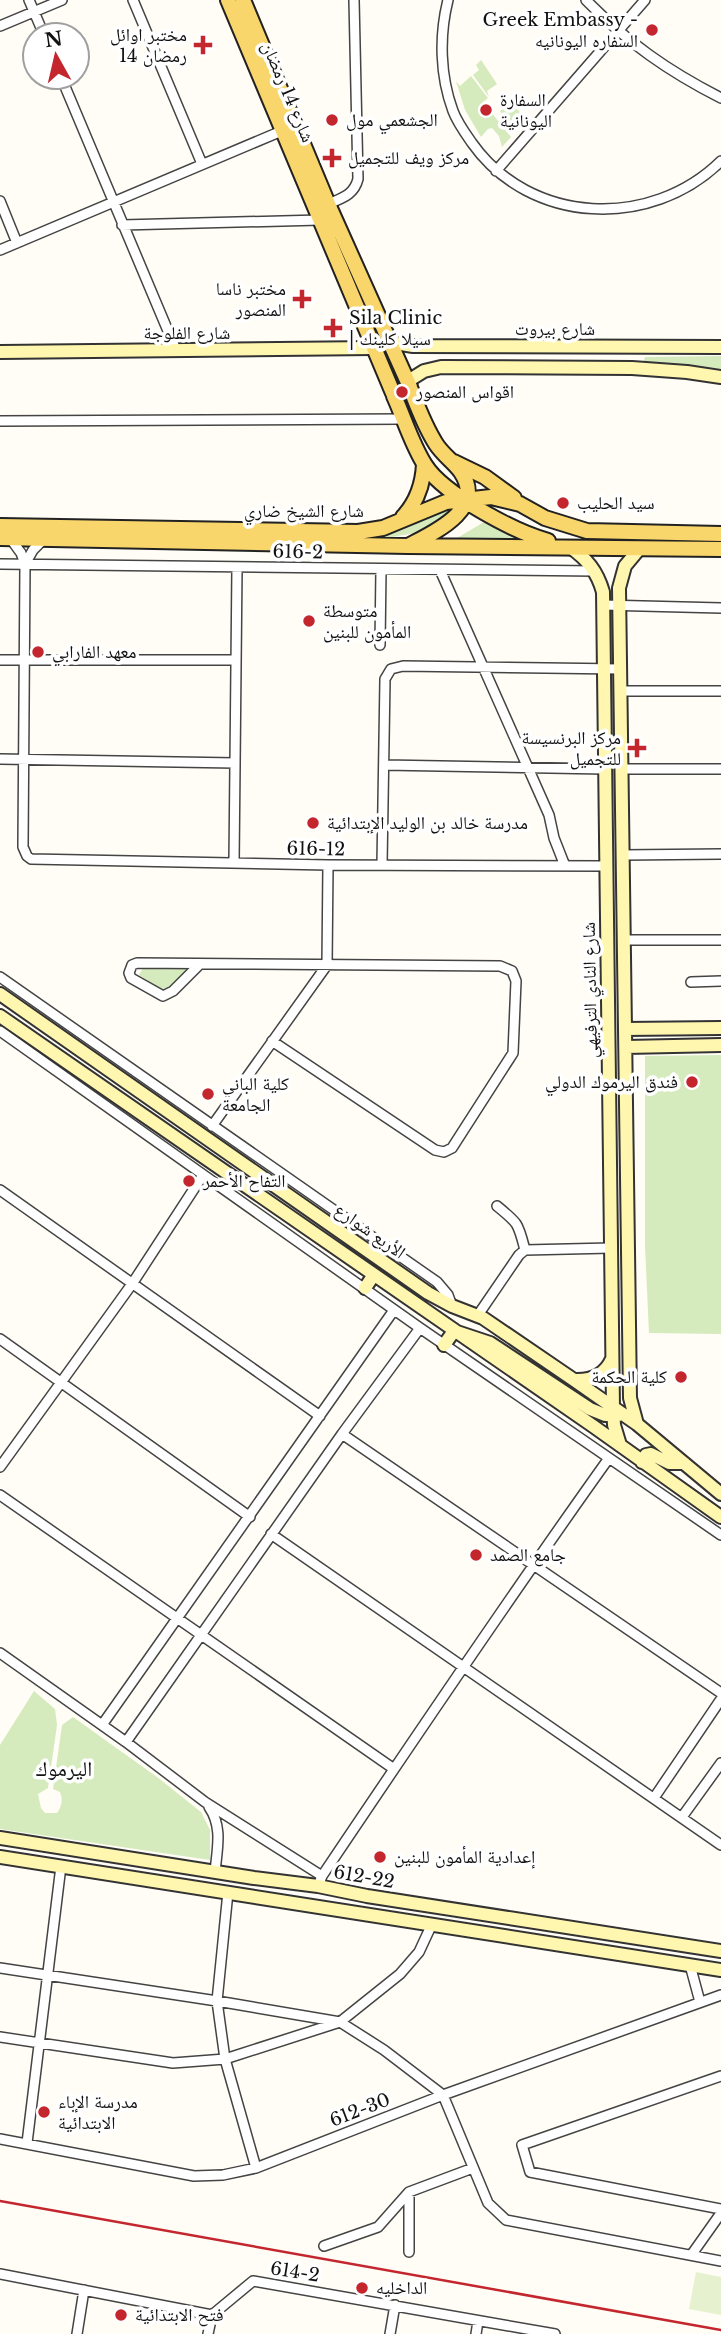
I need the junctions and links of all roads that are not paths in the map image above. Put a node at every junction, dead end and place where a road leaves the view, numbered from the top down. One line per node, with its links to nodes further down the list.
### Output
1 (29, 0): 10 (street)
2 (62, 0): 10 (street)
3 (133, 0): 18 (street)
4 (228, 0): 16 (main road, شارع 14 رمضان)
5 (243, 0): 22 (main road, شارع 14 رمضان)
6 (354, 0): 22 (street)
7 (448, 0): 19 (street)
8 (586, 0): 13 (street)
9 (645, 0): 13 (street)
10 (34, 12): 11 (street); 12 (street)
11 (38, 21)
12 (0, 26)
13 (618, 32): 15 (street); 19 (street)
14 (67, 91): 21 (street)
15 (721, 98)
16 (284, 130): 18 (street); 23 (main road, شارع 14 رمضان)
17 (721, 161): 19 (street)
18 (202, 164): 21 (street)
19 (496, 171)
20 (0, 201): 25 (street)
21 (112, 202): 24 (street); 25 (street)
22 (328, 204): 27 (main road, شارع 14 رمضان)
23 (320, 220): 24 (street); 30 (main road, شارع 14 رمضان)
24 (122, 225): 31 (street)
25 (17, 243): 26 (street)
26 (0, 250)
27 (389, 342): 28 (street, شارع بيروت); 35 (main road, شارع 14 رمضان)
28 (483, 347): 29 (street, شارع بيروت); 33 (street)
29 (721, 347)
30 (374, 348): 31 (street, شارع الفلوجة); 36 (main road, شارع 14 رمضان)
31 (176, 351): 32 (street, شارع الفلوجة)
32 (0, 352)
33 (480, 368): 34 (street); 35 (street)
34 (721, 377)
35 (410, 386): 38 (main road, شارع 14 رمضان)
36 (404, 419): 37 (street); 39 (main road, شارع 14 رمضان)
37 (0, 421)
38 (452, 461): 40 (main road, شارع 14 رمضان); 41 (main road)
39 (424, 464): 40 (main road, شارع 14 رمضان); 42 (main road)
40 (466, 499): 41 (main road, شارع الشيخ ضاري); 42 (main road, شارع الشيخ ضاري); 47 (main road); 48 (main road, شارع 14 رمضان)
41 (520, 503): 44 (main road, شارع الشيخ ضاري)
42 (398, 522): 43 (main road, شارع الشيخ ضاري)
43 (0, 526)
44 (721, 534)
45 (5, 538): 46 (main road, شارع الشيخ ضاري); 52 (street)
46 (45, 538): 47 (main road, شارع الشيخ ضاري); 52 (street)
47 (408, 546): 48 (main road, شارع الشيخ ضاري)
48 (570, 547): 49 (main road, شارع الشيخ ضاري); 56 (street)
49 (640, 548): 50 (main road, شارع الشيخ ضاري); 58 (street, شارع النادي الترفيهي)
50 (721, 549)
51 (0, 564): 52 (street, 616-2)
52 (25, 564): 53 (street, 616-2); 63 (street)
53 (237, 567): 54 (street, 616-2); 62 (street)
54 (381, 569): 55 (street, 616-2); 60 (street)
55 (440, 570): 56 (street, 616-2); 64 (street)
56 (595, 571): 57 (street, شارع النادي الترفيهي)
57 (603, 606): 58 (street); 65 (street, شارع النادي الترفيهي)
58 (620, 606): 59 (street); 66 (street, شارع النادي الترفيهي)
59 (721, 608)
60 (380, 645)
61 (0, 660): 63 (street)
62 (236, 660): 63 (street); 71 (street)
63 (23, 661): 70 (street)
64 (483, 667): 65 (street); 72 (street); 73 (street)
65 (604, 668): 66 (street); 74 (street, شارع النادي الترفيهي)
66 (620, 669): 67 (street, شارع النادي الترفيهي)
67 (621, 691): 68 (street); 75 (street, شارع النادي الترفيهي)
68 (721, 691)
69 (0, 759): 70 (street)
70 (23, 759): 71 (street); 81 (street, 616-12)
71 (235, 763): 81 (street)
72 (384, 765): 73 (street); 83 (street)
73 (528, 767): 74 (street); 84 (street)
74 (605, 769): 77 (street, شارع النادي الترفيهي)
75 (622, 769): 76 (street); 78 (street, شارع النادي الترفيهي)
76 (721, 769)
77 (606, 817): 78 (street); 85 (street, شارع النادي الترفيهي)
78 (622, 820): 80 (street, شارع النادي الترفيهي)
79 (721, 854): 80 (street)
80 (623, 855): 86 (street, شارع النادي الترفيهي)
81 (234, 863): 82 (street, 616-12)
82 (328, 865): 83 (street, 616-12); 89 (street)
83 (382, 865): 84 (street, 616-12)
84 (565, 866): 85 (street, 616-12)
85 (606, 866): 107 (street, شارع النادي الترفيهي)
86 (624, 940): 87 (street); 96 (street, شارع النادي الترفيهي)
87 (721, 940)
88 (200, 964): 88 (street); 89 (street)
89 (327, 965): 98 (street); 98 (street)
90 (0, 977): 103 (street)
91 (721, 981): 92 (street)
92 (691, 982)
93 (0, 994): 101 (street, الأربع شوارع)
94 (0, 1016): 102 (street, الأربع شوارع)
95 (721, 1028): 96 (street)
96 (631, 1029): 100 (street, شارع النادي الترفيهي)
97 (0, 1031): 104 (street)
98 (272, 1041): 103 (street)
99 (721, 1045): 100 (street)
100 (631, 1047): 124 (street, شارع النادي الترفيهي)
101 (139, 1090): 102 (street); 112 (street, الأربع شوارع)
102 (128, 1106): 109 (street, الأربع شوارع)
103 (212, 1126): 112 (street)
104 (203, 1175): 110 (street); 111 (street)
105 (0, 1190): 110 (street)
106 (497, 1206): 108 (street)
107 (611, 1248): 108 (street); 119 (street, شارع النادي الترفيهي)
108 (525, 1250): 114 (street)
109 (373, 1276): 111 (street); 116 (street, الأربع شوارع)
110 (132, 1284): 121 (street); 125 (street)
111 (365, 1288): 113 (street)
112 (452, 1306): 114 (street, الأربع شوارع)
113 (394, 1310): 115 (street); 125 (street)
114 (478, 1315): 120 (street, الأربع شوارع)
115 (420, 1328): 118 (street); 126 (street)
116 (454, 1331): 118 (street); 123 (street); 127 (street, الأربع شوارع)
117 (0, 1339): 121 (street)
118 (444, 1345): 128 (street)
119 (613, 1359): 120 (street); 124 (street, شارع النادي الترفيهي)
120 (574, 1380): 122 (street, الأربع شوارع)
121 (61, 1382): 131 (street); 134 (street)
122 (598, 1397): 123 (street); 124 (street, الأربع شوارع)
123 (590, 1409): 124 (street)
124 (621, 1412): 127 (street, شارع النادي الترفيهي); 130 (street, الأربع شوارع)
125 (320, 1416): 134 (street)
126 (342, 1434): 136 (street); 138 (street)
127 (620, 1445): 129 (street, الأربع شوارع)
128 (609, 1458): 137 (street); 138 (street)
129 (642, 1462): 130 (street); 135 (street, الأربع شوارع)
130 (684, 1463): 132 (street, الأربع شوارع)
131 (0, 1466)
132 (720, 1492)
133 (0, 1495): 139 (street)
134 (250, 1517): 139 (street)
135 (721, 1517)
136 (271, 1534): 140 (street); 142 (street)
137 (721, 1535)
138 (533, 1563): 142 (street); 143 (street)
139 (177, 1619): 140 (street); 145 (street)
140 (201, 1635): 146 (street); 148 (street)
141 (0, 1653): 145 (street)
142 (464, 1668): 148 (street); 149 (street)
143 (721, 1693)
144 (721, 1699): 149 (street)
145 (102, 1725): 146 (street)
146 (126, 1742): 150 (street)
147 (721, 1763): 151 (street)
148 (394, 1769): 157 (street)
149 (654, 1798): 151 (street)
150 (205, 1802): 156 (street); 157 (street)
151 (682, 1817): 153 (street)
152 (0, 1838): 156 (street, 612-22)
153 (721, 1845)
154 (0, 1857): 155 (street, 612-22)
155 (61, 1866): 158 (street, 612-22); 166 (street)
156 (215, 1872): 157 (street, 612-22)
157 (320, 1881): 159 (street, 612-22)
158 (228, 1892): 160 (street, 612-22); 168 (street)
159 (367, 1896): 160 (street); 162 (street, 612-22)
160 (364, 1914): 161 (street, 612-22)
161 (432, 1924): 163 (street, 612-22); 170 (street)
162 (721, 1951)
163 (690, 1965): 165 (street, 612-22); 169 (street)
164 (0, 1968): 166 (street)
165 (721, 1970)
166 (47, 1975): 168 (street); 172 (street)
167 (721, 1995): 169 (street, 612-30)
168 (217, 2001): 170 (street); 173 (street)
169 (700, 2002): 175 (street, 612-30)
170 (340, 2022): 173 (street); 175 (street)
171 (0, 2036): 172 (street)
172 (40, 2043): 173 (street); 177 (street)
173 (225, 2059): 178 (street)
174 (721, 2076): 181 (street)
175 (443, 2095): 178 (street, 612-30); 179 (street)
176 (0, 2138): 177 (street, 612-30)
177 (27, 2143): 178 (street, 612-30)
178 (256, 2168)
179 (473, 2168): 180 (street); 184 (street)
180 (409, 2192): 182 (street); 183 (street)
181 (721, 2211): 184 (street)
182 (324, 2246)
183 (409, 2252)
184 (692, 2254): 185 (street)
185 (721, 2261)
186 (0, 2274): 187 (street)
187 (84, 2290): 189 (street); 191 (street)
188 (396, 2305): 189 (street, 614-2); 190 (street, 614-2); 193 (street)
189 (212, 2315): 192 (street)
190 (478, 2321): 194 (street); 195 (street, 614-2)
191 (77, 2334)
192 (208, 2334)
193 (390, 2334)
194 (476, 2334)
195 (555, 2334)

